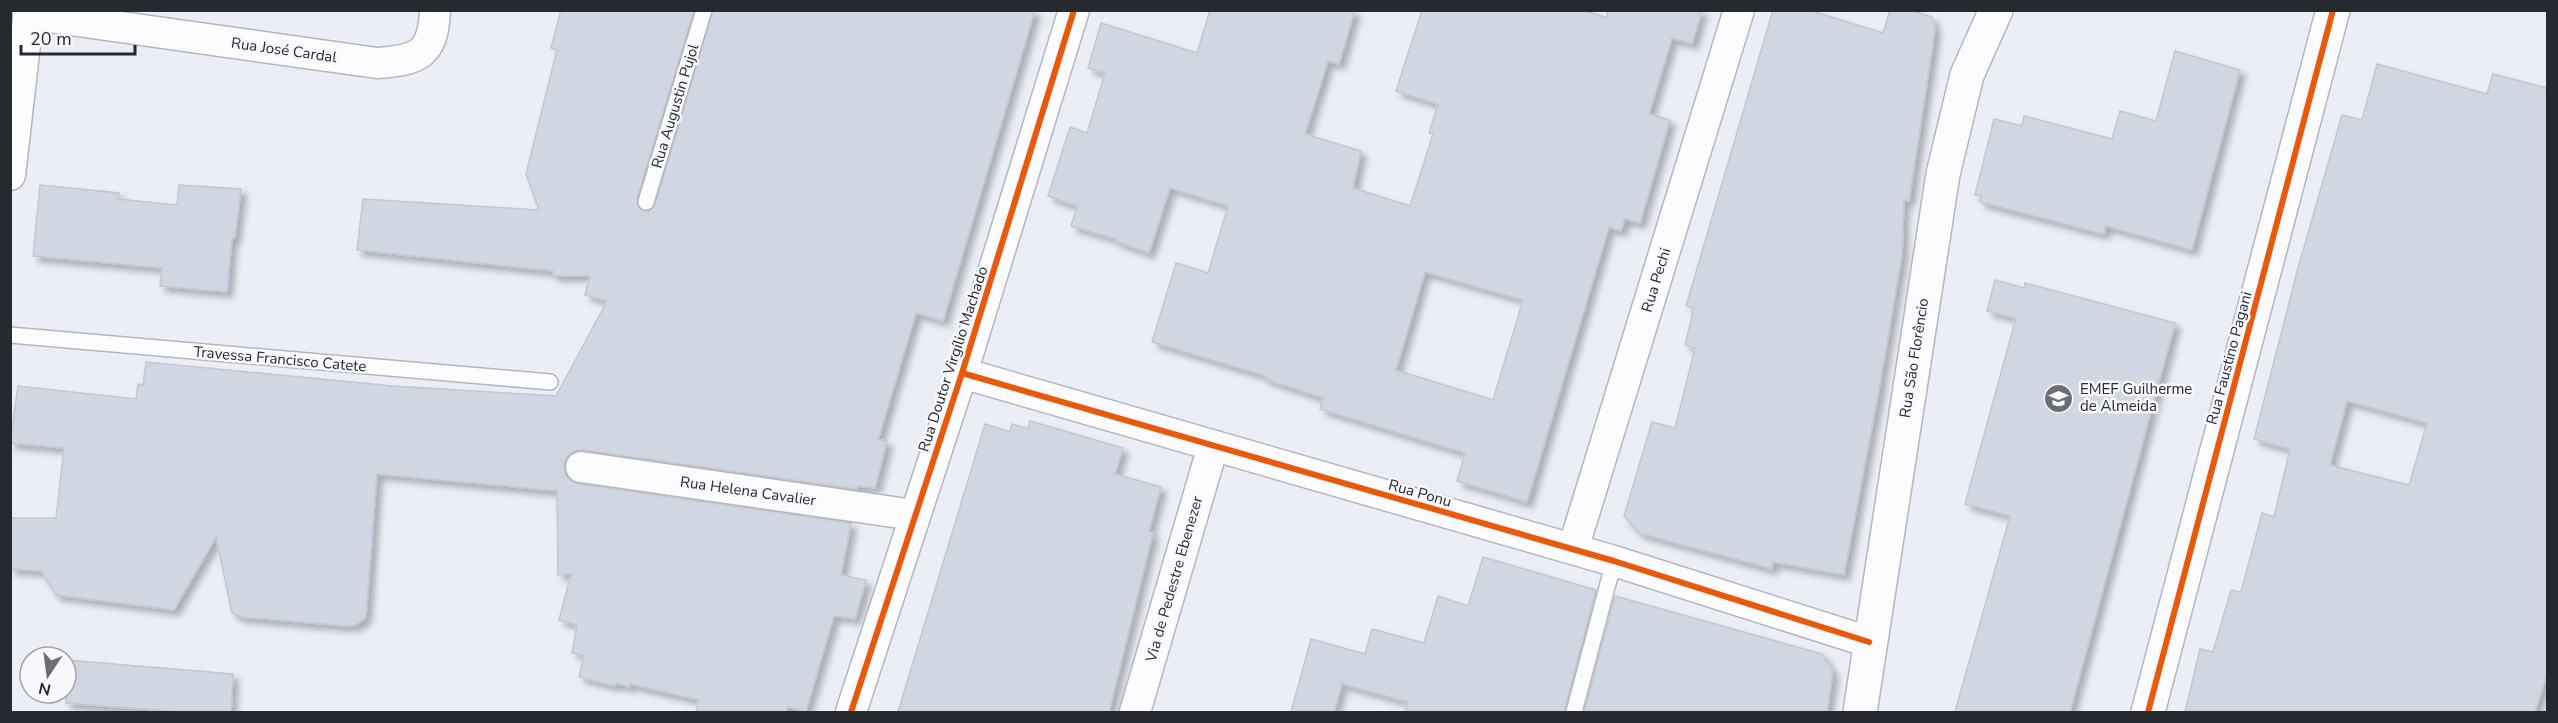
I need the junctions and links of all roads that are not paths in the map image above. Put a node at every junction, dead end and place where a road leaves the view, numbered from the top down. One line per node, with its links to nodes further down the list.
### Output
1 (435, 10): 7 (street, Rua José Cardal)
2 (704, 10): 9 (lane, Rua Augustin Pujol)
3 (1074, 10): 11 (street, Rua Doutor Virgílio Machado)
4 (1739, 10): 16 (street, Rua Pechi)
5 (1996, 10): 18 (street, Rua São Florêncio)
6 (2333, 10): 23 (street, Rua Faustino Pagani)
7 (28, 12): 8 (street)
8 (11, 173)
9 (646, 202)
10 (10, 335): 12 (lane, Travessa Francisco Catete)
11 (962, 373): 13 (street, Rua Ponu); 15 (street, Rua Doutor Virgílio Machado)
12 (550, 382)
13 (1213, 446): 16 (street, Rua Ponu); 20 (street, Via de Pedestre Ebenezer)
14 (581, 467): 15 (street, Rua Helena Cavalier)
15 (914, 515): 19 (street, Rua Doutor Virgílio Machado)
16 (1573, 549): 17 (street, Rua Ponu)
17 (1614, 561): 18 (street, Rua Ponu); 21 (lane)
18 (1869, 642): 22 (street, Rua São Florêncio)
19 (851, 712)
20 (1134, 712)
21 (1574, 712)
22 (1860, 712)
23 (2148, 712)

